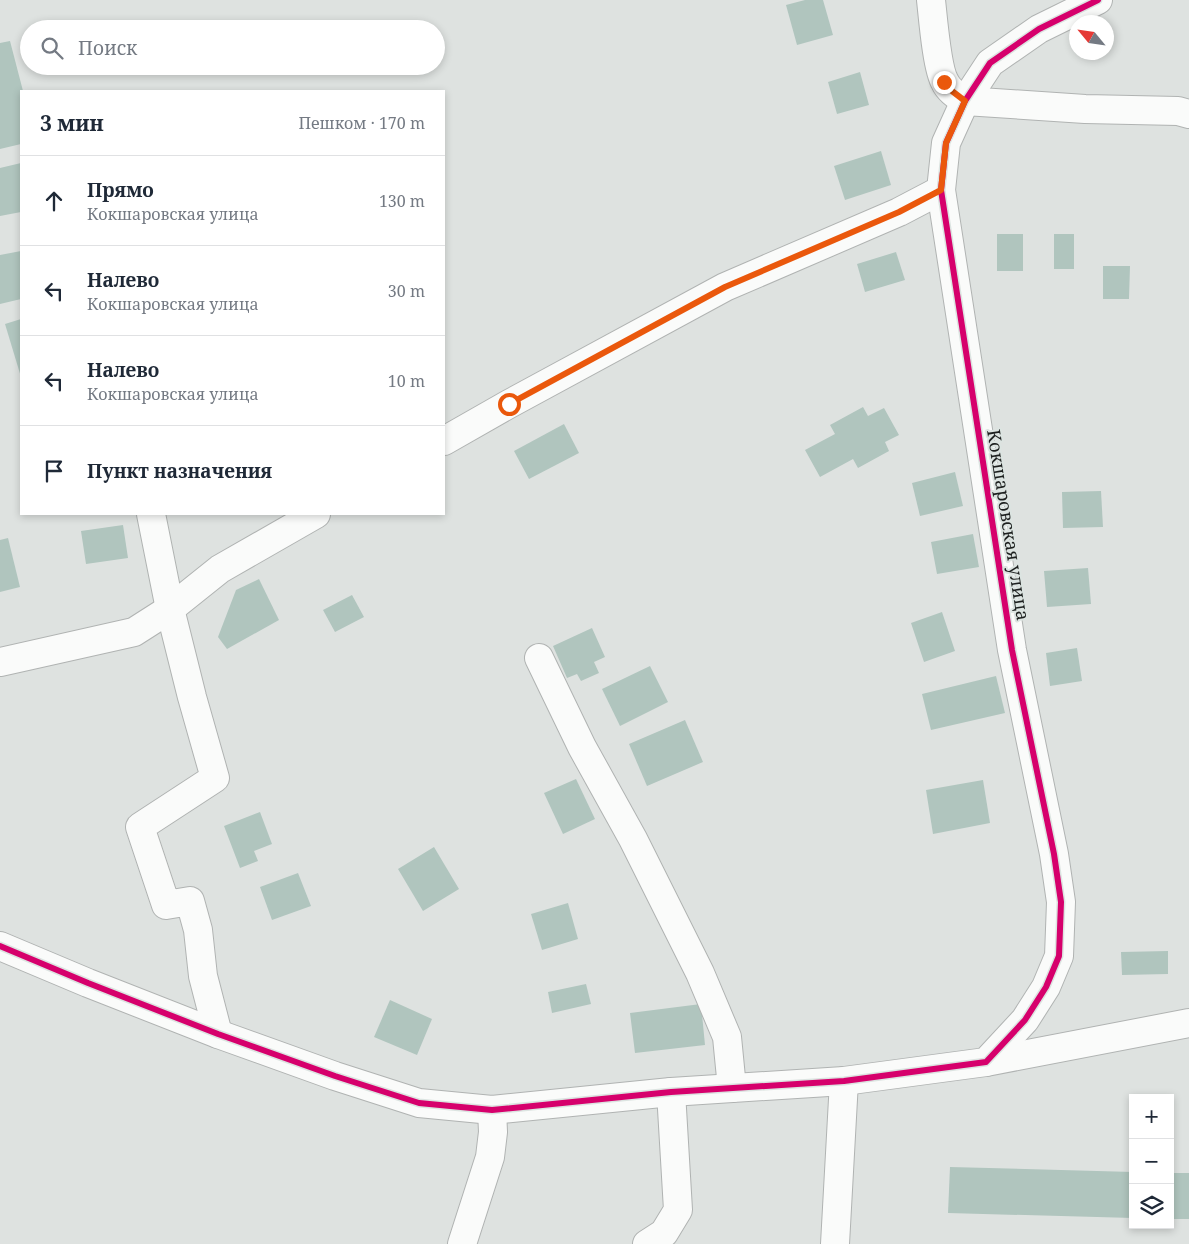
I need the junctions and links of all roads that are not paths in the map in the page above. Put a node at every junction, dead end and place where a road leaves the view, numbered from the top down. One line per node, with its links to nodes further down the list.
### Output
1 (931, 0): 3 (street)
2 (1098, 0): 3 (street, Кокшаровская улица)
3 (965, 101): 4 (street); 5 (street, Кокшаровская улица)
4 (1189, 114)
5 (941, 190): 6 (street); 15 (street, Кокшаровская улица)
6 (445, 440)
7 (151, 515): 9 (street)
8 (314, 515): 9 (street)
9 (170, 609): 11 (street); 14 (street)
10 (539, 658): 17 (street)
11 (0, 662)
12 (0, 946): 14 (street)
13 (1189, 1023): 15 (street)
14 (218, 1034): 19 (street)
15 (986, 1062): 16 (street)
16 (844, 1081): 17 (street); 22 (street)
17 (732, 1088): 18 (street)
18 (671, 1092): 19 (street); 21 (street)
19 (492, 1110): 20 (street)
20 (462, 1244)
21 (647, 1244)
22 (835, 1244)

